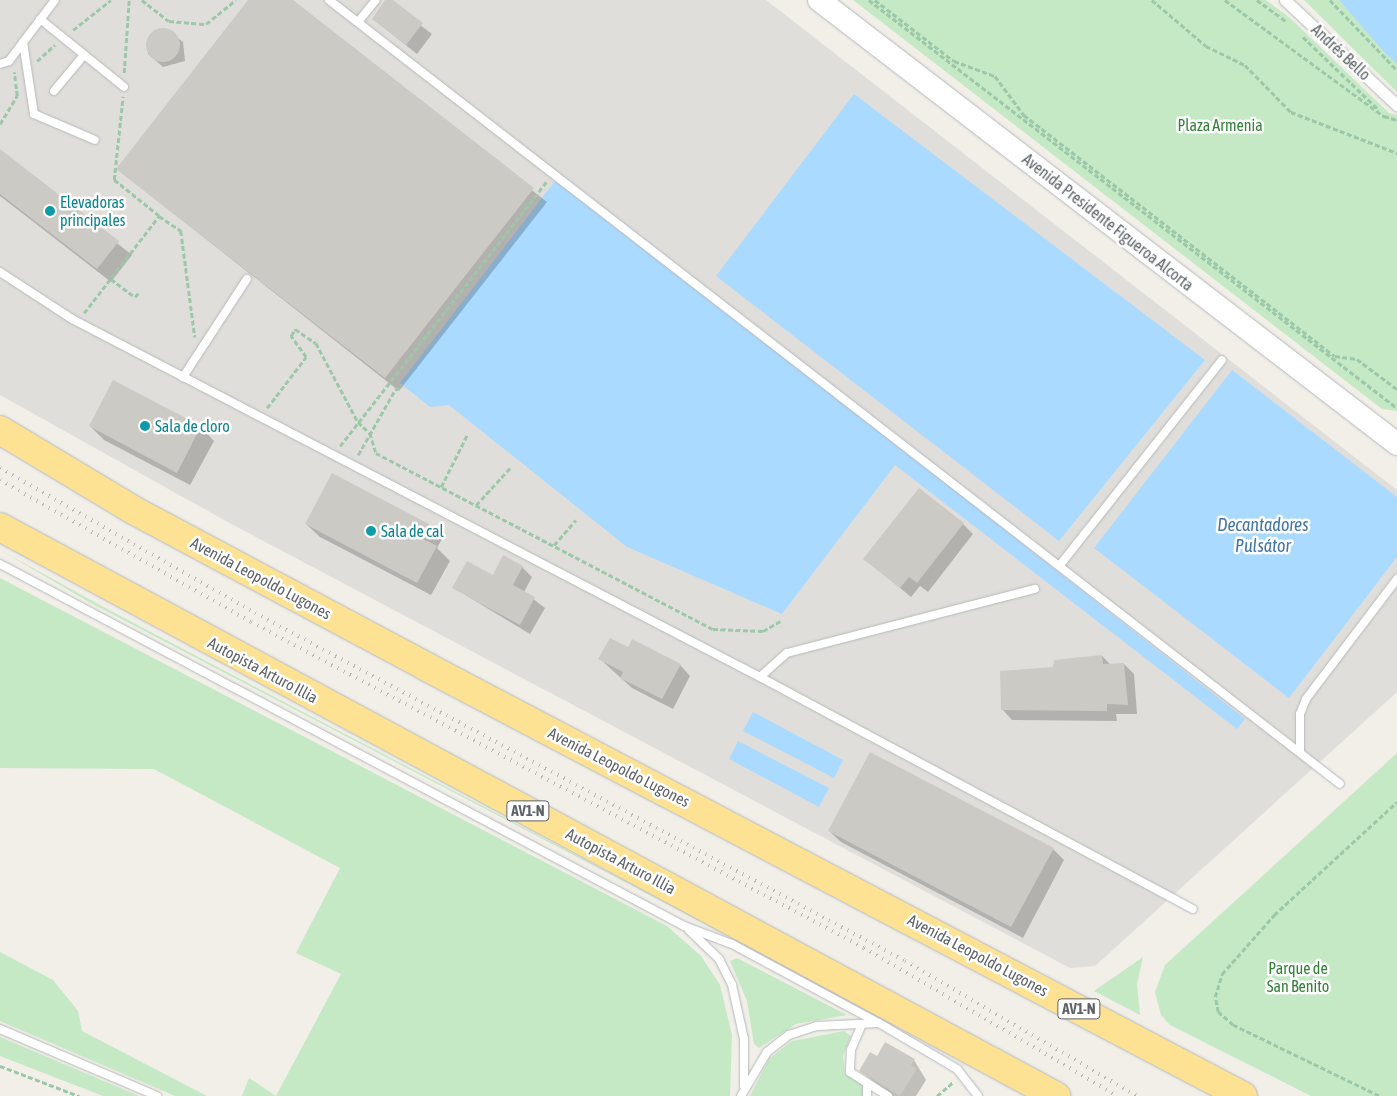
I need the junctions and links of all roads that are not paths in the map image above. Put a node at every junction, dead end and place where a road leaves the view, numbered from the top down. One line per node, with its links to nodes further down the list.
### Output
1 (55, 0): 6 (lane)
2 (329, 0): 7 (lane)
3 (376, 0): 7 (lane)
4 (819, 0): 20 (main road, Avenida Presidente Figueroa Alcorta)
5 (1285, 0): 13 (street, Andrés Bello)
6 (40, 20): 8 (lane); 9 (lane)
7 (358, 22): 23 (lane)
8 (23, 42): 10 (lane); 14 (lane)
9 (84, 55): 11 (lane); 12 (lane)
10 (0, 64)
11 (124, 87)
12 (54, 91)
13 (1397, 105)
14 (95, 140)
15 (0, 272): 18 (lane)
16 (247, 279): 18 (lane)
17 (1222, 360): 23 (lane)
18 (183, 377): 26 (lane)
19 (0, 430): 42 (highway, Avenida Leopoldo Lugones / AV1-N)
20 (1397, 444)
21 (0, 527): 41 (highway, Autopista Arturo Illia / AV1-N)
22 (0, 564): 30 (lane)
23 (1060, 565): 27 (lane)
24 (1397, 579): 27 (lane)
25 (1035, 589): 26 (lane)
26 (760, 677): 29 (lane)
27 (1300, 751): 28 (lane)
28 (1340, 784)
29 (1194, 909)
30 (684, 926): 31 (lane); 35 (lane)
31 (879, 1023): 32 (lane); 40 (lane)
32 (862, 1024): 34 (lane); 35 (lane)
33 (0, 1029): 36 (lane)
34 (867, 1083): 38 (lane); 39 (lane)
35 (744, 1086): 37 (lane)
36 (157, 1096)
37 (741, 1096)
38 (868, 1096)
39 (888, 1096)
40 (978, 1096)
41 (1056, 1096)
42 (1243, 1096)

